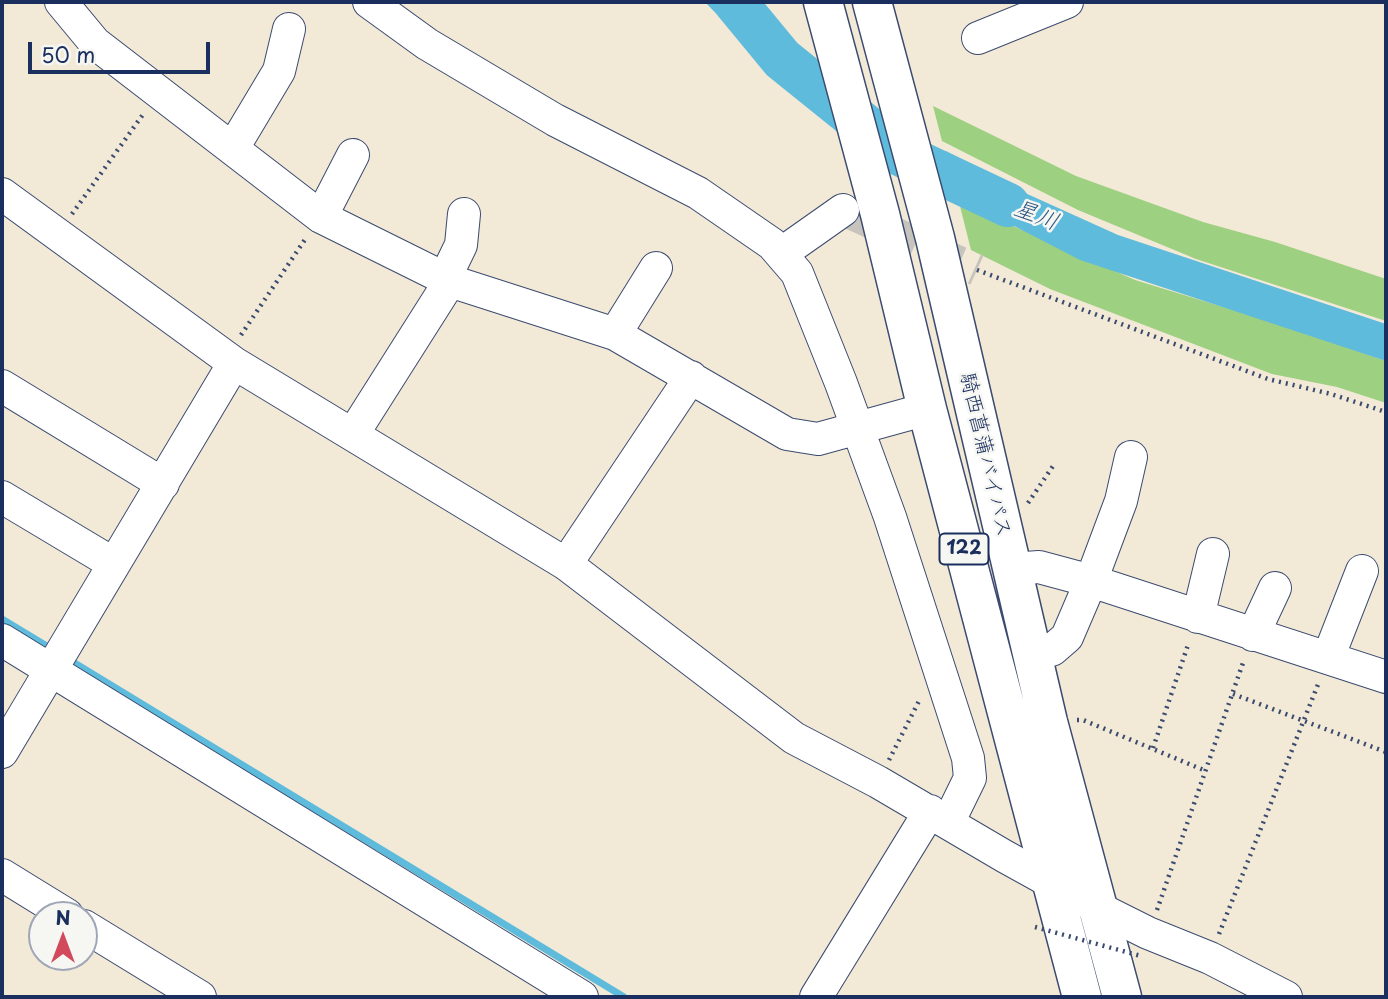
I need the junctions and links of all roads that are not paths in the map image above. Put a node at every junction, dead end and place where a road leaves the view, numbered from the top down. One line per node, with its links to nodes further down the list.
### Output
1 (61, 2): 8 (street)
2 (369, 2): 14 (street)
3 (823, 2): 13 (highway, 騎西菖蒲バイパス / 122)
4 (1067, 2): 7 (street)
5 (866, 22): 13 (highway, 騎西菖蒲バイパス / 122)
6 (289, 29): 8 (street)
7 (978, 38)
8 (233, 148): 12 (street)
9 (353, 155): 12 (street)
10 (2, 194): 18 (street)
11 (464, 215): 16 (street)
12 (320, 217): 16 (street)
13 (892, 222): 14 (street); 21 (highway, 騎西菖蒲バイパス / 122); 30 (highway, 騎西菖蒲バイパス / 122); 34 (highway)
14 (782, 253): 22 (street)
15 (656, 268): 17 (street)
16 (447, 279): 17 (street); 23 (street)
17 (615, 334): 19 (street)
18 (230, 360): 23 (street); 25 (street)
19 (691, 377): 22 (street); 29 (street)
20 (2, 386): 25 (street)
21 (928, 409): 22 (street); 34 (highway, 騎西菖蒲バイパス / 122)
22 (857, 430): 43 (street)
23 (353, 434): 29 (street)
24 (1131, 457): 32 (street)
25 (163, 484): 28 (street)
26 (2, 497): 28 (street)
27 (1213, 554): 35 (street)
28 (114, 564): 40 (street)
29 (566, 564): 43 (street)
30 (1012, 569): 32 (street); 38 (highway, 騎西菖蒲バイパス / 122)
31 (1362, 571): 39 (street)
32 (1091, 582): 35 (street); 38 (street)
33 (1275, 588): 36 (street)
34 (981, 616): 45 (highway, 騎西菖蒲バイパス / 122)
35 (1198, 617): 36 (street)
36 (1254, 635): 39 (street)
37 (2, 640): 40 (street)
38 (1032, 653): 47 (highway, 騎西菖蒲バイパス / 122)
39 (1328, 658): 41 (street)
40 (51, 672): 42 (street); 50 (street)
41 (1386, 677)
42 (2, 752)
43 (939, 817): 45 (street); 51 (street)
44 (2, 875): 46 (street)
45 (1053, 883): 47 (street); 52 (highway, 122)
46 (44, 901)
47 (1098, 908): 53 (highway, 122); 54 (street)
48 (98, 935): 49 (street)
49 (200, 997)
50 (582, 997)
51 (816, 997)
52 (1082, 997)
53 (1122, 997)
54 (1286, 997)

